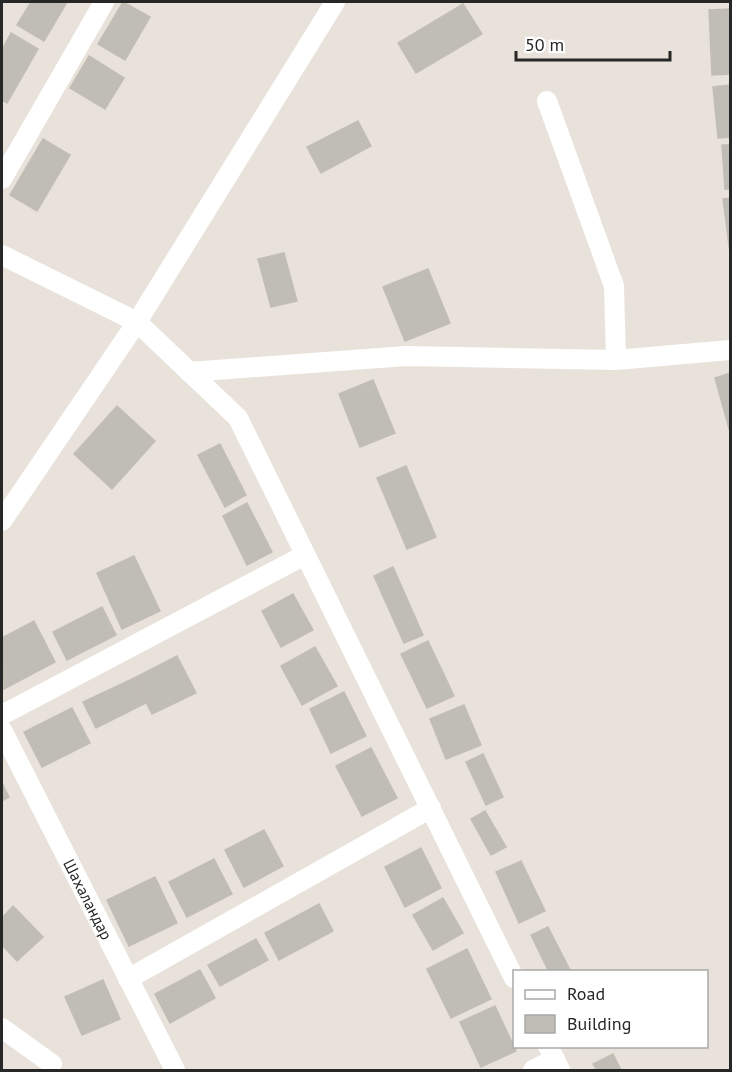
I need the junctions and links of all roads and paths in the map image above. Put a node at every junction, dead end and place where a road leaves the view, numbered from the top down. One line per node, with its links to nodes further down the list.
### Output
1 (104, 2): 4 (street)
2 (336, 2): 6 (street)
3 (548, 101): 8 (street)
4 (2, 179)
5 (2, 255): 6 (street)
6 (137, 322): 9 (street); 10 (street)
7 (730, 350): 8 (street)
8 (616, 360): 9 (street)
9 (189, 372): 11 (street)
10 (2, 521)
11 (305, 555): 12 (street); 14 (street)
12 (2, 715)
13 (2, 730): 16 (street, Шахаландар)
14 (431, 808): 15 (street); 16 (street)
15 (513, 976)
16 (128, 978): 20 (street, Шахаландар)
17 (2, 1028): 19 (street)
18 (554, 1059): 21 (street)
19 (52, 1064)
20 (175, 1071)
21 (533, 1071)

